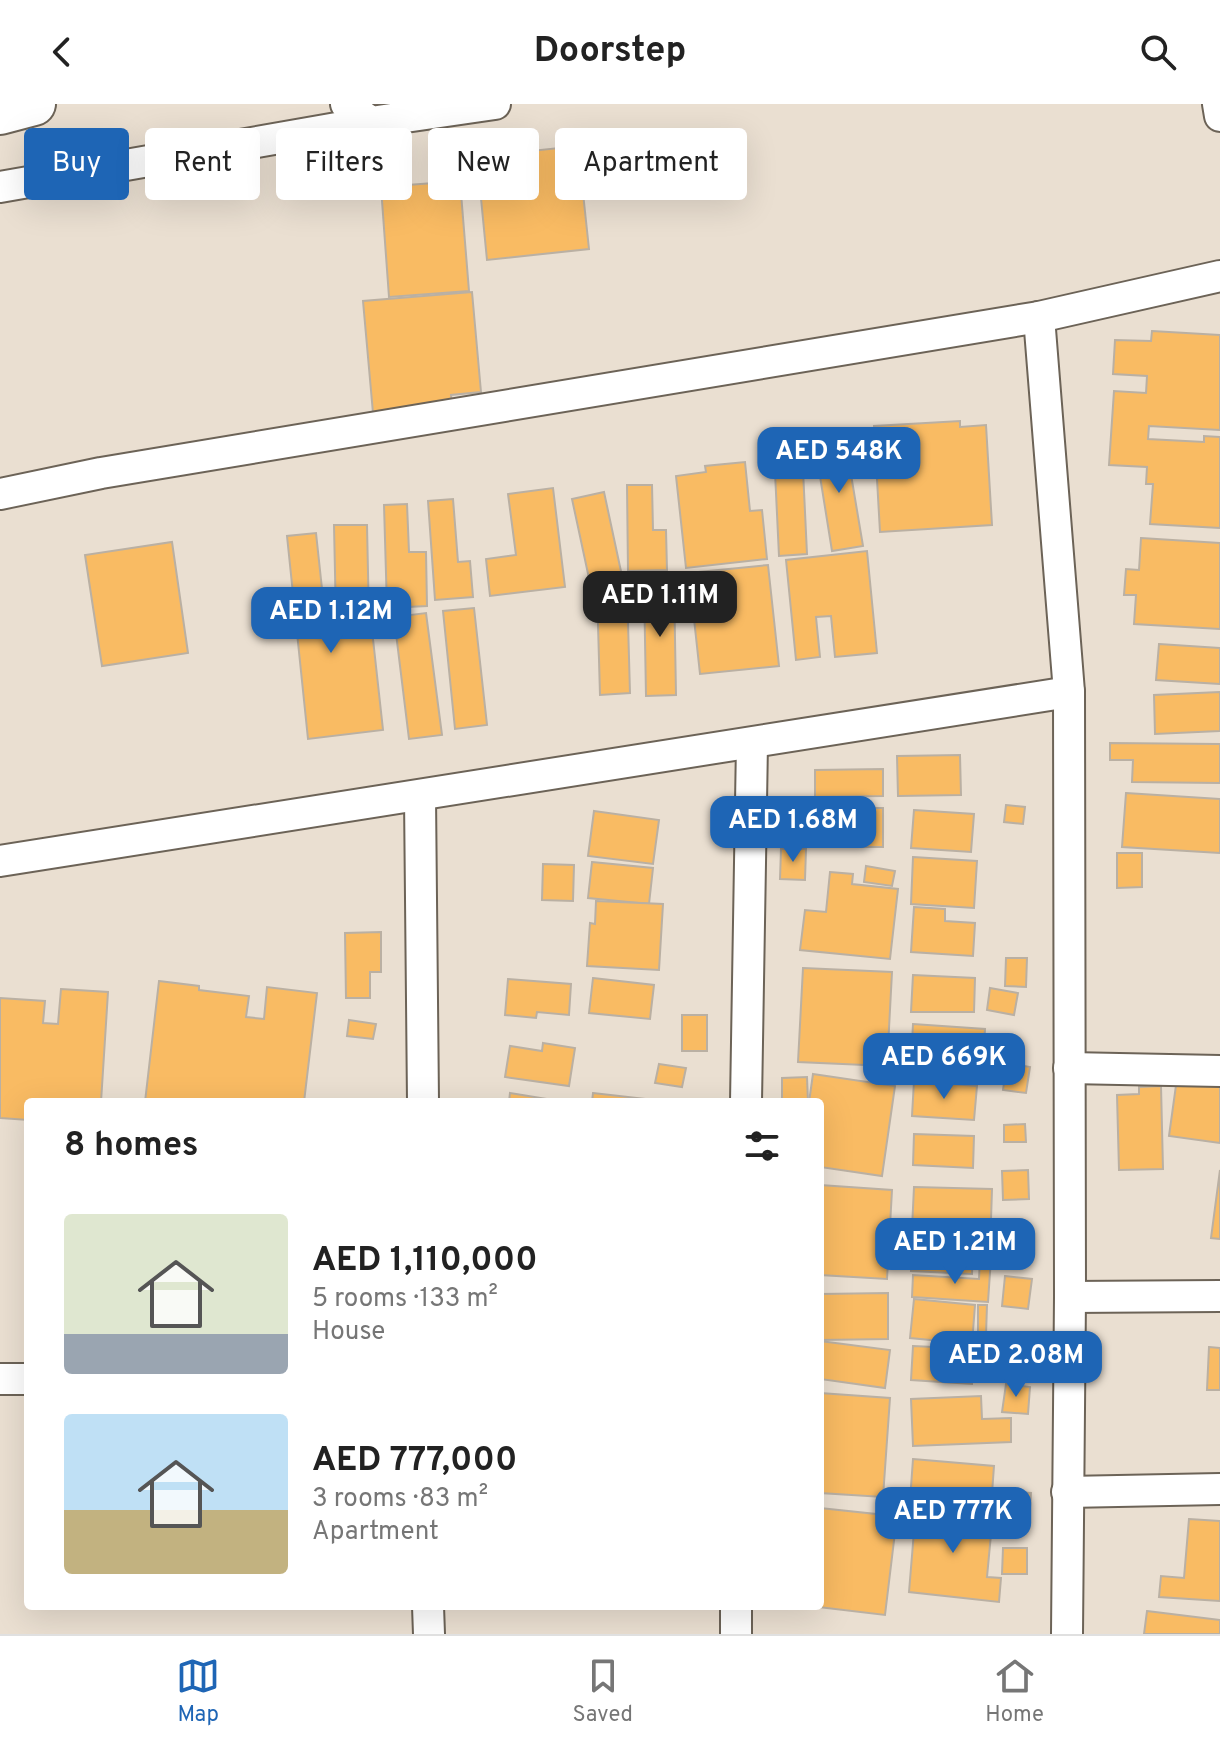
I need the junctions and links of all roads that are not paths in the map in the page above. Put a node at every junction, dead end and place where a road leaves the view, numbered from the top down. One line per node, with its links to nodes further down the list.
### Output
1 (34, 104): 5 (street)
2 (346, 104): 7 (street)
3 (495, 104): 7 (street)
4 (1218, 104): 6 (street)
5 (0, 113)
6 (1220, 116)
7 (371, 122): 8 (street)
8 (0, 187)
9 (1220, 276): 10 (street)
10 (1039, 317): 11 (street); 12 (street)
11 (0, 494)
12 (1069, 692): 13 (street); 16 (street)
13 (752, 743): 14 (street); 19 (street)
14 (420, 797): 15 (street); 18 (street)
15 (0, 861)
16 (1069, 1068): 17 (street); 21 (street)
17 (1220, 1071)
18 (423, 1098)
19 (746, 1098)
20 (1220, 1296): 21 (street)
21 (1070, 1297): 25 (street)
22 (0, 1379): 23 (street)
23 (24, 1379)
24 (1220, 1489): 25 (street)
25 (1067, 1492): 30 (street)
26 (428, 1610): 28 (street)
27 (736, 1610): 29 (street)
28 (429, 1634)
29 (736, 1634)
30 (1067, 1634)

